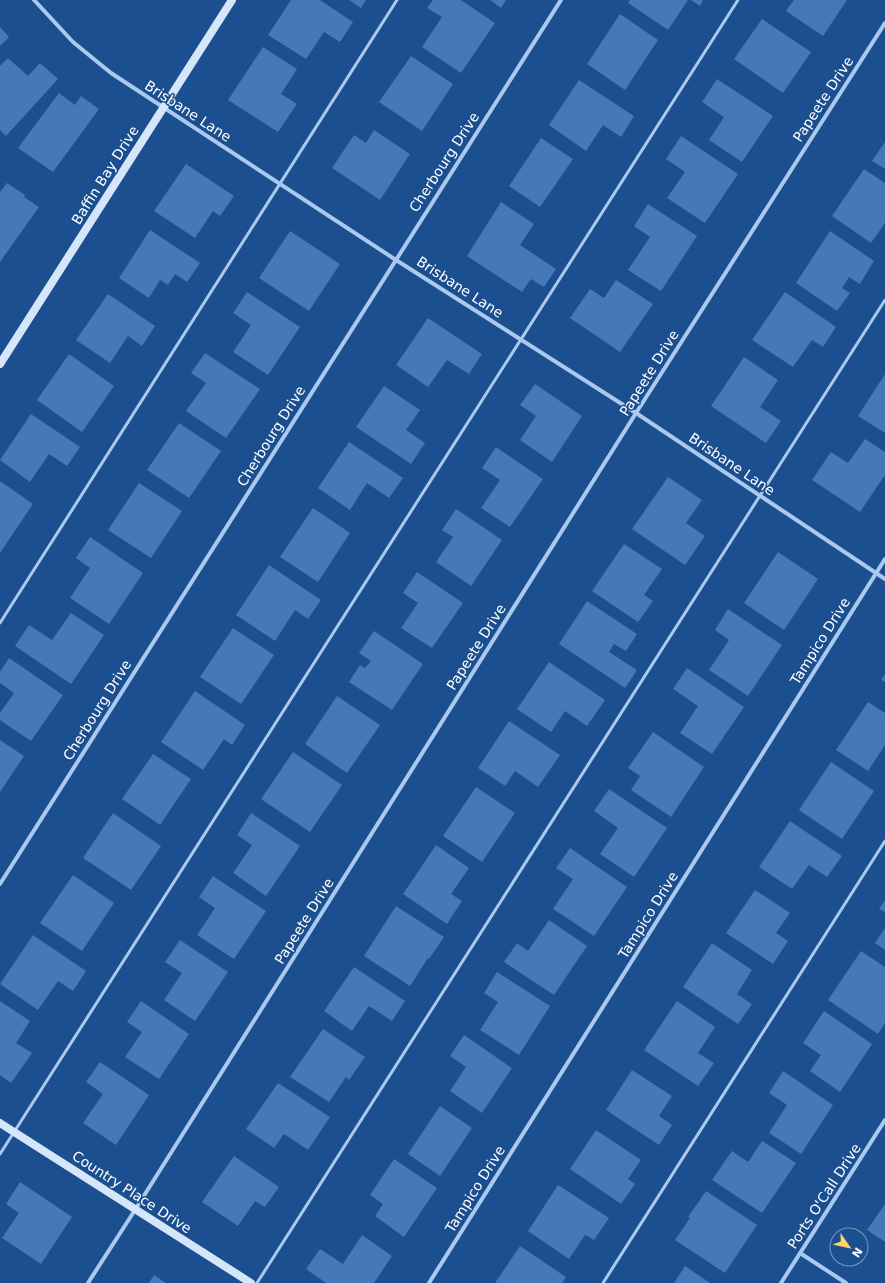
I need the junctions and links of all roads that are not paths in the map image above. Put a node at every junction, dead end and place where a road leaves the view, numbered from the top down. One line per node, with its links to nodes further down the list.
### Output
1 (34, 0): 7 (street, Brisbane Lane)
2 (232, 0): 7 (street, Baffin Bay Drive)
3 (397, 0): 8 (lane)
4 (561, 0): 9 (street, Cherbourg Drive)
5 (738, 0): 11 (lane)
6 (885, 23): 13 (street, Papeete Drive)
7 (163, 107): 8 (street, Brisbane Lane); 12 (street, Baffin Bay Drive)
8 (280, 184): 9 (street, Brisbane Lane); 18 (lane)
9 (396, 260): 11 (street, Brisbane Lane); 20 (street, Cherbourg Drive)
10 (885, 300): 14 (lane)
11 (521, 340): 13 (street, Brisbane Lane); 23 (lane)
12 (0, 364)
13 (636, 413): 14 (street, Brisbane Lane); 25 (street, Papeete Drive)
14 (760, 496): 16 (street, Brisbane Lane); 29 (lane)
15 (885, 559): 16 (street, Tampico Drive)
16 (876, 573): 17 (street, Brisbane Lane); 30 (street, Tampico Drive)
17 (885, 579)
18 (0, 623)
19 (885, 841): 31 (lane)
20 (0, 884)
21 (885, 1120): 26 (street, Ports O'Call Drive)
22 (0, 1123): 23 (street, Country Place Drive)
23 (14, 1132): 24 (lane); 25 (street, Country Place Drive)
24 (0, 1154)
25 (135, 1210): 27 (street, Papeete Drive); 28 (street, Country Place Drive)
26 (800, 1253): 32 (street, Ports O'Call Drive); 33 (street)
27 (88, 1283)
28 (251, 1283)
29 (257, 1283)
30 (429, 1283)
31 (603, 1283)
32 (781, 1283)
33 (846, 1283)

